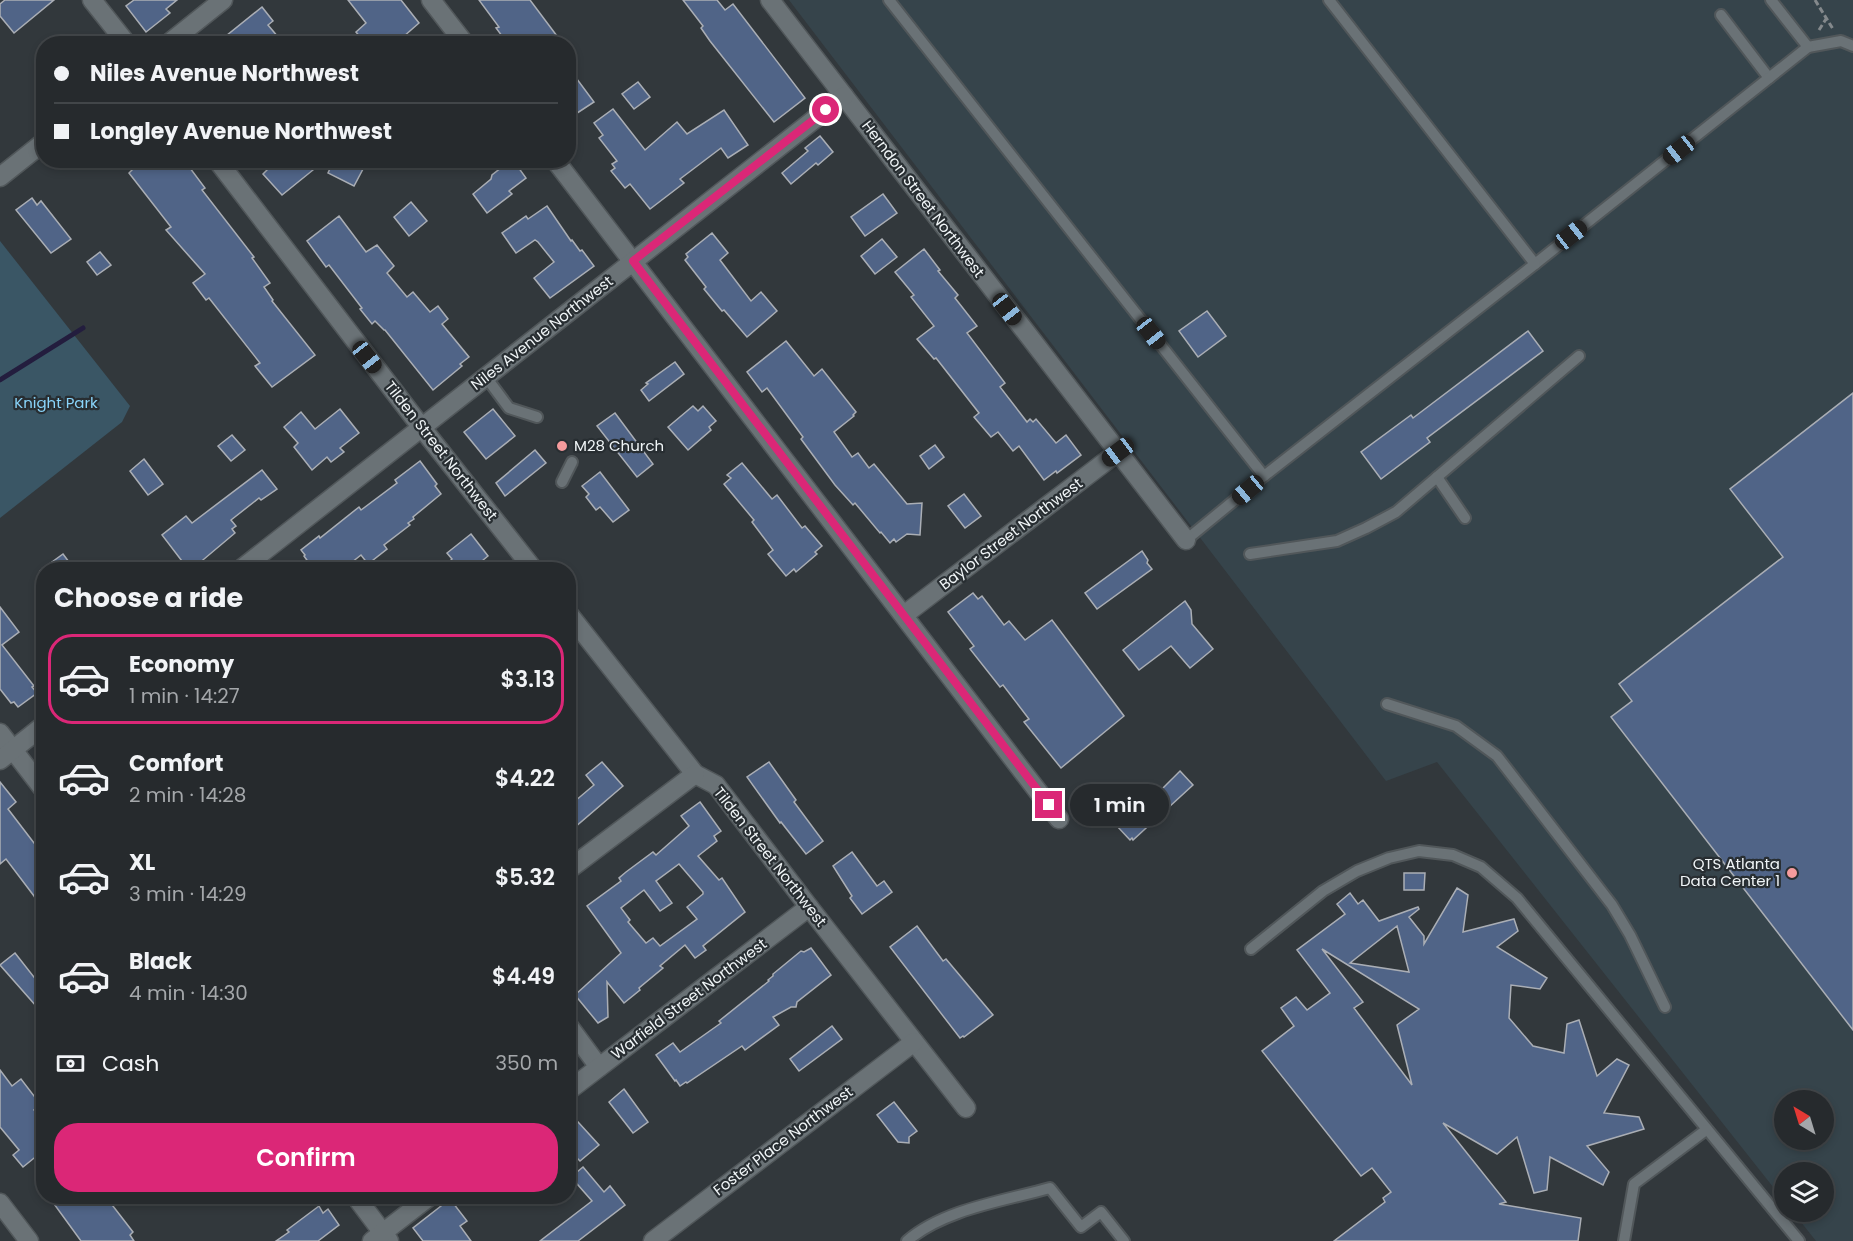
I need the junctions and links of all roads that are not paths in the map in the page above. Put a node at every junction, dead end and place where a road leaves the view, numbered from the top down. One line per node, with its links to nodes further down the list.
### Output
1 (92, 0): 9 (street)
2 (223, 0): 10 (street)
3 (431, 0): 11 (street)
4 (770, 0): 15 (street, Herndon Street Northwest)
5 (890, 0): 28 (lane)
6 (1329, 0): 21 (lane)
7 (1771, 0): 13 (lane)
8 (1721, 15): 14 (lane)
9 (121, 36)
10 (178, 36)
11 (459, 36)
12 (1853, 46): 13 (lane)
13 (1808, 47): 14 (lane)
14 (1769, 78): 21 (lane)
15 (844, 96): 20 (street, Niles Avenue Northwest); 26 (street, Herndon Street Northwest)
16 (36, 148): 19 (street)
17 (223, 168): 25 (street, Tilden Street Northwest)
18 (561, 168): 20 (street)
19 (0, 177)
20 (633, 261): 23 (street, Niles Avenue Northwest); 36 (street)
21 (1535, 264): 28 (lane)
22 (1579, 356): 29 (lane)
23 (486, 377): 24 (lane); 25 (street, Niles Avenue Northwest)
24 (537, 417)
25 (422, 428): 34 (street, Niles Avenue Northwest); 35 (street, Tilden Street Northwest)
26 (1118, 452): 32 (street, Herndon Street Northwest); 36 (street, Baylor Street Northwest)
27 (572, 462): 30 (lane)
28 (1264, 476): 32 (lane)
29 (1437, 477): 31 (lane); 33 (lane)
30 (562, 482)
31 (1465, 518)
32 (1186, 540)
33 (1250, 554)
34 (250, 562)
35 (528, 562)
36 (904, 615): 44 (street)
37 (576, 623): 42 (street, Tilden Street Northwest)
38 (1387, 704): 48 (lane)
39 (36, 731): 41 (street)
40 (0, 733): 41 (street)
41 (6, 755): 43 (street)
42 (695, 774): 45 (street); 46 (street, Tilden Street Northwest)
43 (36, 783)
44 (1059, 819)
45 (576, 864)
46 (809, 908): 50 (street, Tilden Street Northwest); 51 (street, Warfield Street Northwest)
47 (1251, 949): 54 (lane)
48 (1665, 1007)
49 (576, 1036): 51 (street)
50 (914, 1042): 53 (street, Tilden Street Northwest); 60 (street, Foster Place Northwest)
51 (599, 1067): 52 (street, Warfield Street Northwest)
52 (576, 1085)
53 (966, 1108)
54 (1706, 1130): 63 (lane); 64 (lane)
55 (0, 1203): 59 (street)
56 (360, 1204): 58 (street)
57 (421, 1204): 58 (street)
58 (381, 1238)
59 (29, 1241)
60 (652, 1241)
61 (907, 1241): 62 (lane)
62 (1124, 1241)
63 (1624, 1241)
64 (1799, 1241)

